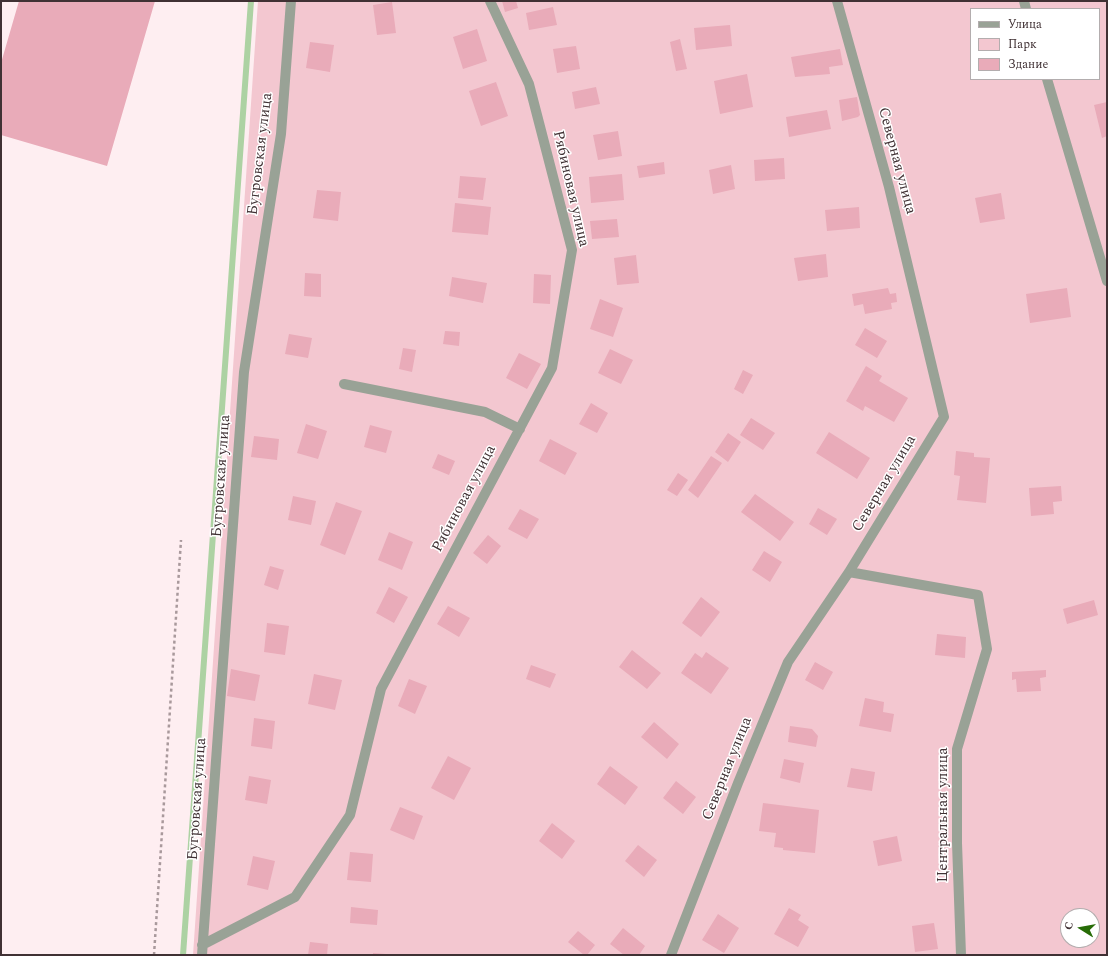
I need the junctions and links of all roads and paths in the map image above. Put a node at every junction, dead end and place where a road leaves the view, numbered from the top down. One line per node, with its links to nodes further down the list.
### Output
1 (291, 1): 10 (street, Бугровская улица)
2 (490, 1): 7 (street, Рябиновая улица)
3 (837, 1): 9 (street, Северная улица)
4 (1047, 80): 5 (street)
5 (1107, 281)
6 (344, 384): 7 (street)
7 (520, 429): 10 (street, Рябиновая улица)
8 (181, 540): 11 (path)
9 (849, 572): 12 (street, Северная улица); 13 (street, Центральная улица)
10 (202, 950)
11 (154, 955)
12 (671, 955)
13 (961, 955)

